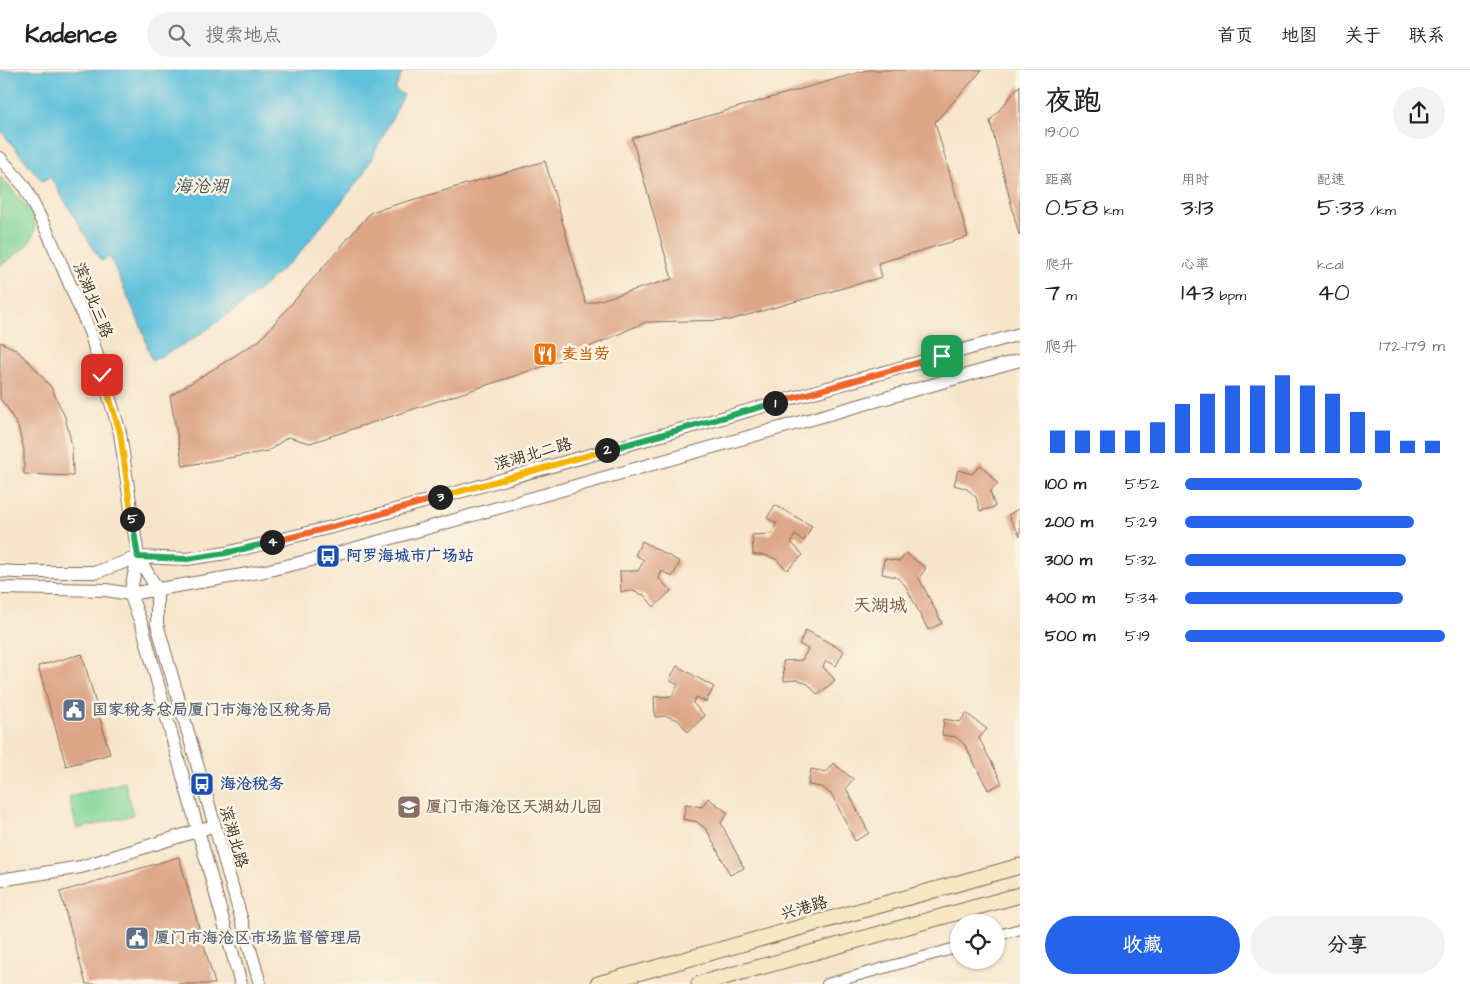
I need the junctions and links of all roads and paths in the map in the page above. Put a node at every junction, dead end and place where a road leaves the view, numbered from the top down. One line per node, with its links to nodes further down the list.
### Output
1 (0, 158): 4 (street, 滨湖北三路)
2 (1020, 334): 4 (street, 滨湖北二路)
3 (1020, 360): 7 (street)
4 (138, 557): 5 (street); 7 (street); 8 (street)
5 (0, 571)
6 (0, 588): 8 (street)
7 (157, 589): 8 (street); 9 (street, 滨湖北路)
8 (130, 594): 10 (street, 滨湖北路)
9 (214, 826): 10 (street); 18 (street, 滨湖北路)
10 (198, 831): 12 (street); 17 (street, 滨湖北路)
11 (1020, 866): 19 (main road, 兴港路)
12 (0, 880)
13 (1020, 895): 20 (main road)
14 (1020, 929): 15 (street)
15 (1005, 933)
16 (950, 950): 21 (street)
17 (241, 984)
18 (260, 984)
19 (598, 984)
20 (699, 984)
21 (827, 984)

